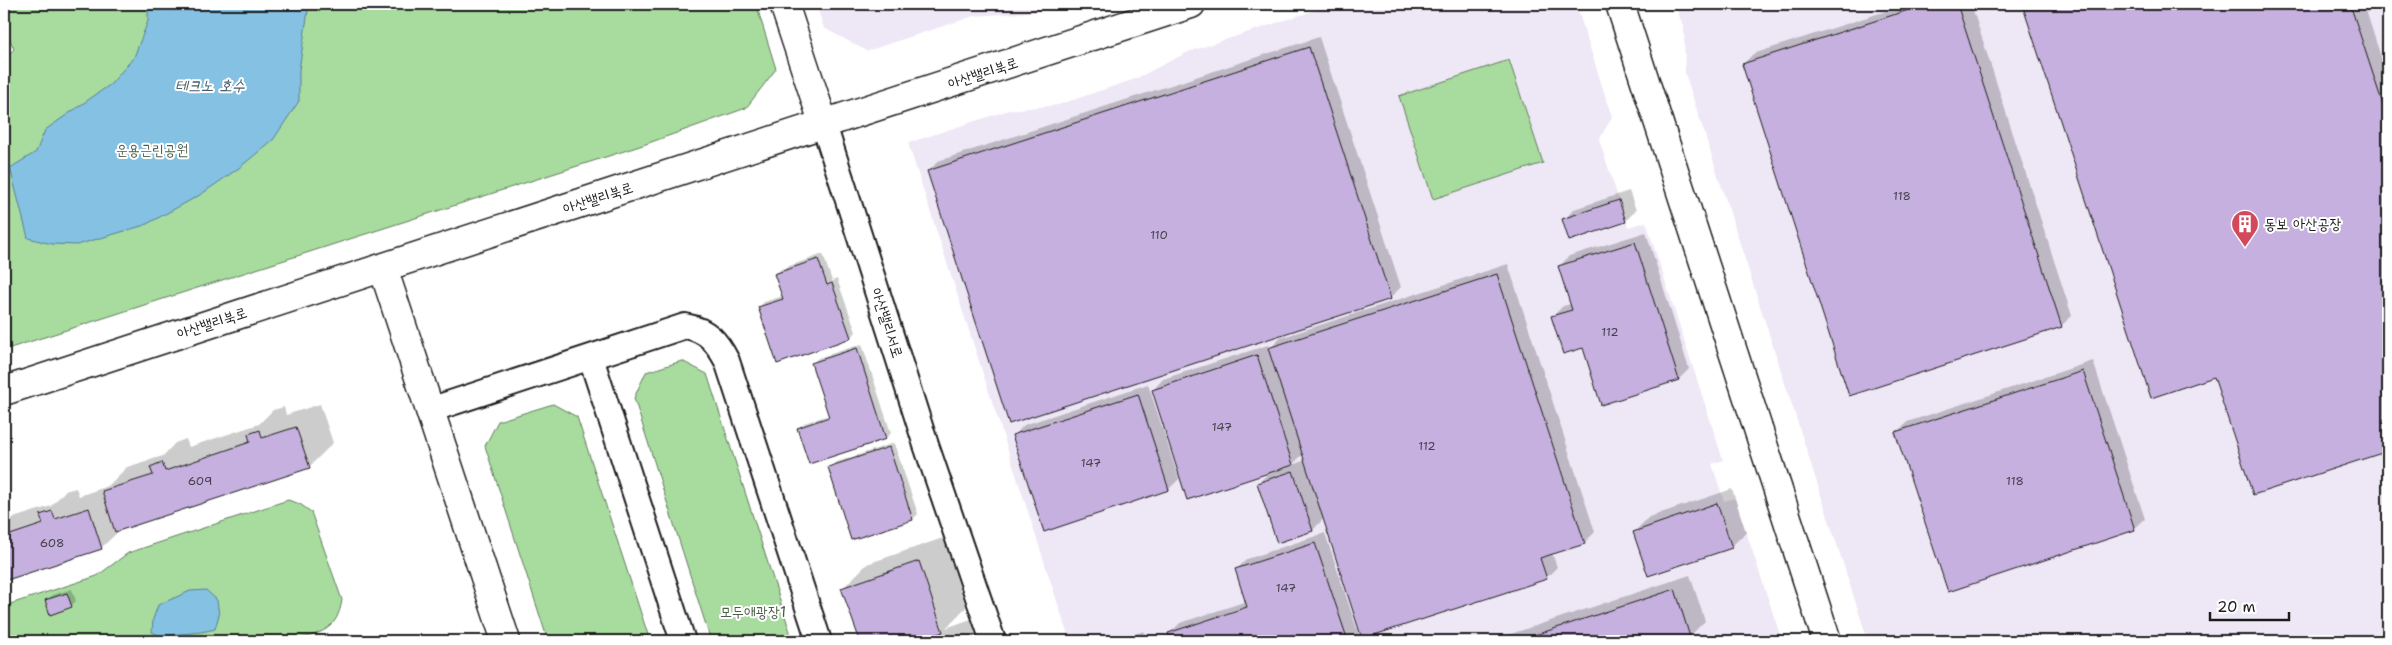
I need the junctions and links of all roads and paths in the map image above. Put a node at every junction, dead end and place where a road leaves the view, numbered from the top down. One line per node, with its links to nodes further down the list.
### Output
1 (784, 4): 4 (street, 아산밸리서로)
2 (1191, 4): 4 (street, 아산밸리북로)
3 (1620, 4): 13 (street)
4 (824, 125): 5 (street, 아산밸리북로); 12 (street, 아산밸리서로)
5 (383, 268): 7 (street, 아산밸리북로); 8 (street)
6 (591, 358): 8 (street); 10 (street); 11 (street)
7 (4, 391)
8 (430, 410): 9 (street)
9 (506, 641)
10 (683, 641)
11 (819, 641)
12 (993, 641)
13 (1827, 641)

